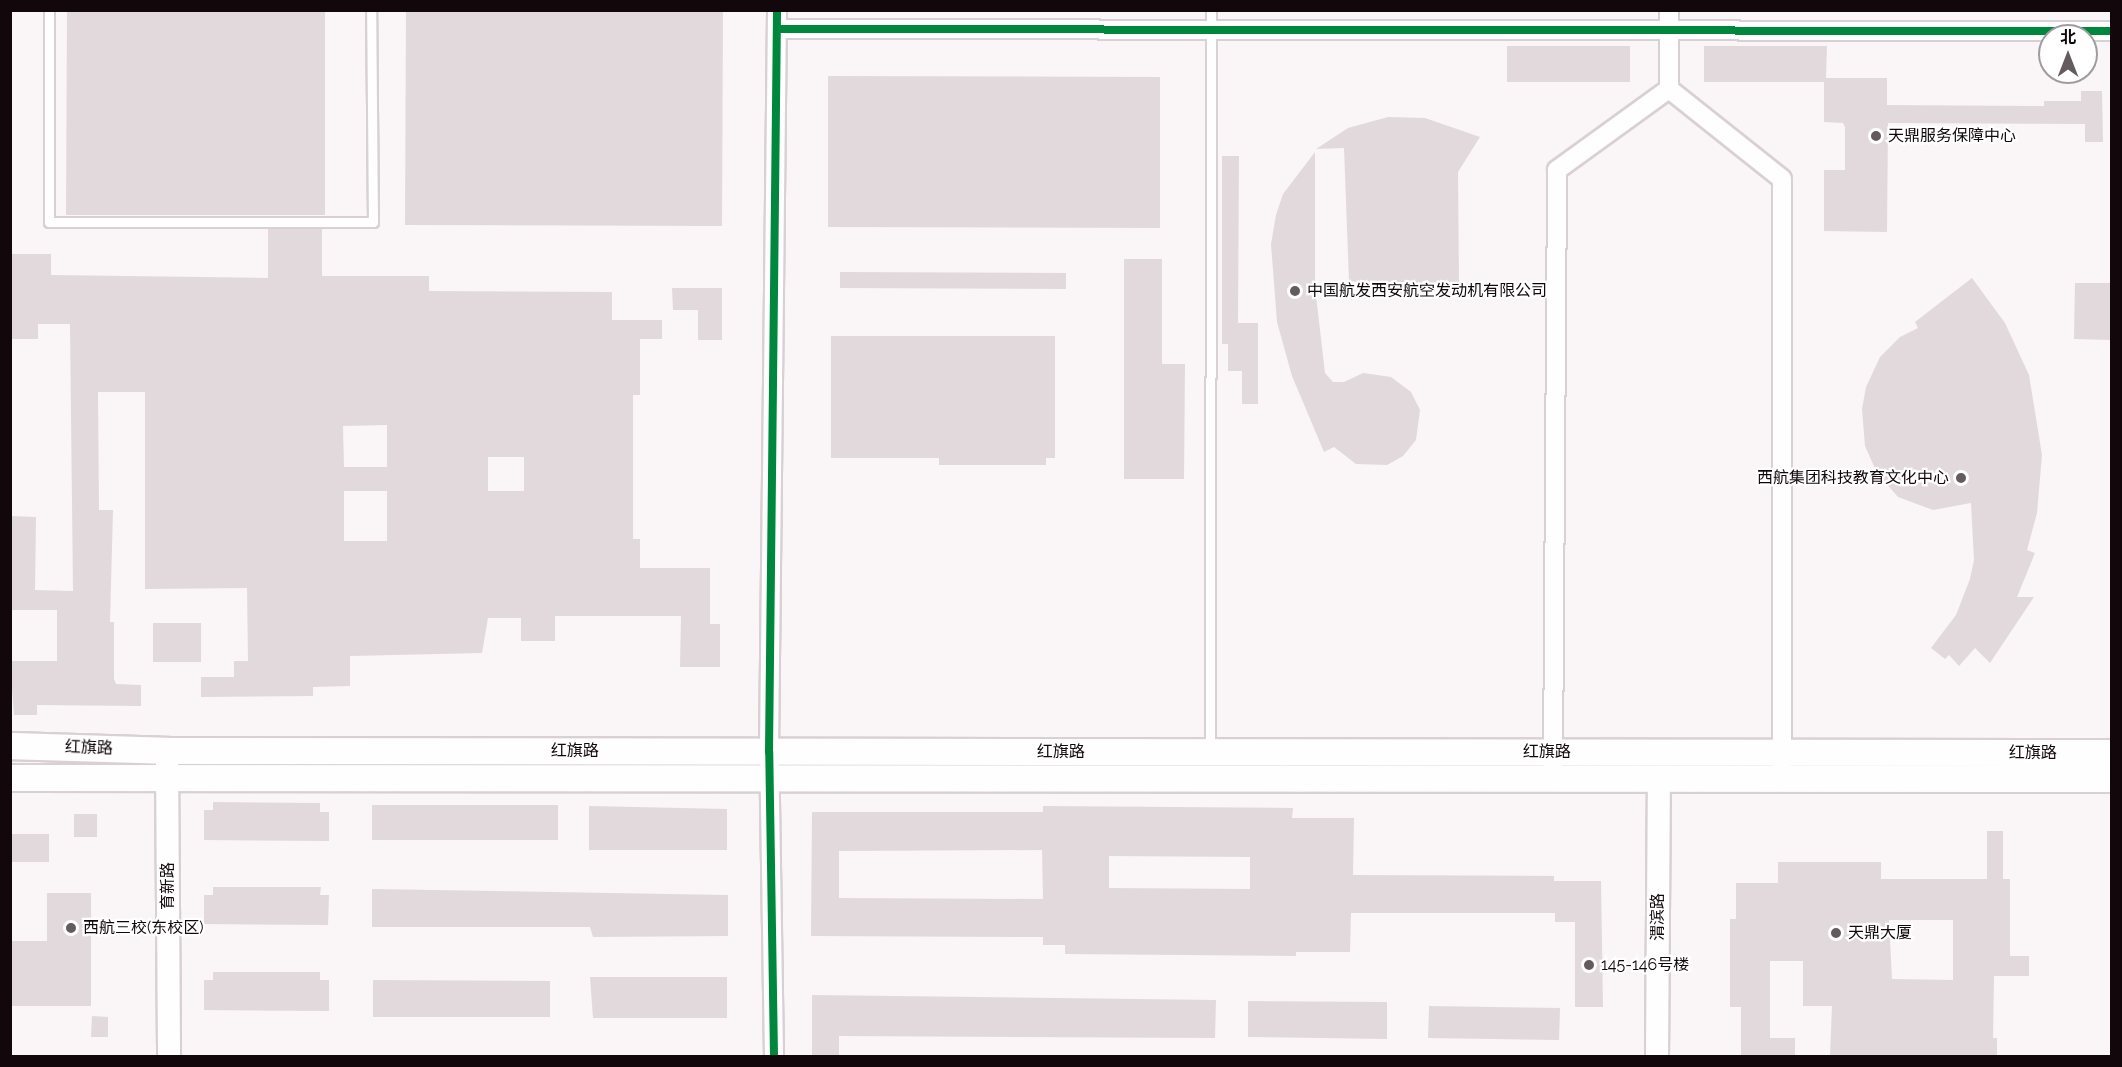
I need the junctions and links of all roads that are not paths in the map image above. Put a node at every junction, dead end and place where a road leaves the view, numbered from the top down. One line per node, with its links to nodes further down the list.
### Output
1 (49, 10): 2 (lane)
2 (371, 10)
3 (777, 10): 6 (street)
4 (1211, 10): 7 (lane)
5 (1669, 10): 8 (street)
6 (777, 29): 7 (street); 13 (street)
7 (1211, 29): 8 (street); 14 (lane)
8 (1669, 29): 9 (street); 10 (street)
9 (2112, 31)
10 (1670, 89): 15 (street); 16 (street)
11 (10, 746): 12 (main road, 红旗路)
12 (167, 751): 13 (main road, 红旗路); 18 (street, 育新路)
13 (769, 752): 14 (main road, 红旗路); 19 (street)
14 (1210, 752): 15 (main road, 红旗路)
15 (1553, 752): 16 (main road, 红旗路); 21 (street)
16 (1781, 753): 17 (main road, 红旗路); 23 (street)
17 (2112, 753)
18 (167, 777): 19 (main road, 红旗路); 20 (main road, 红旗路); 25 (street, 育新路)
19 (771, 777): 21 (main road, 红旗路); 26 (street)
20 (10, 778)
21 (1553, 778): 22 (main road, 红旗路)
22 (1659, 778): 23 (main road, 红旗路); 27 (street, 渭滨路)
23 (1783, 778): 24 (main road, 红旗路)
24 (2112, 778)
25 (168, 1056)
26 (774, 1056)
27 (1657, 1056)

